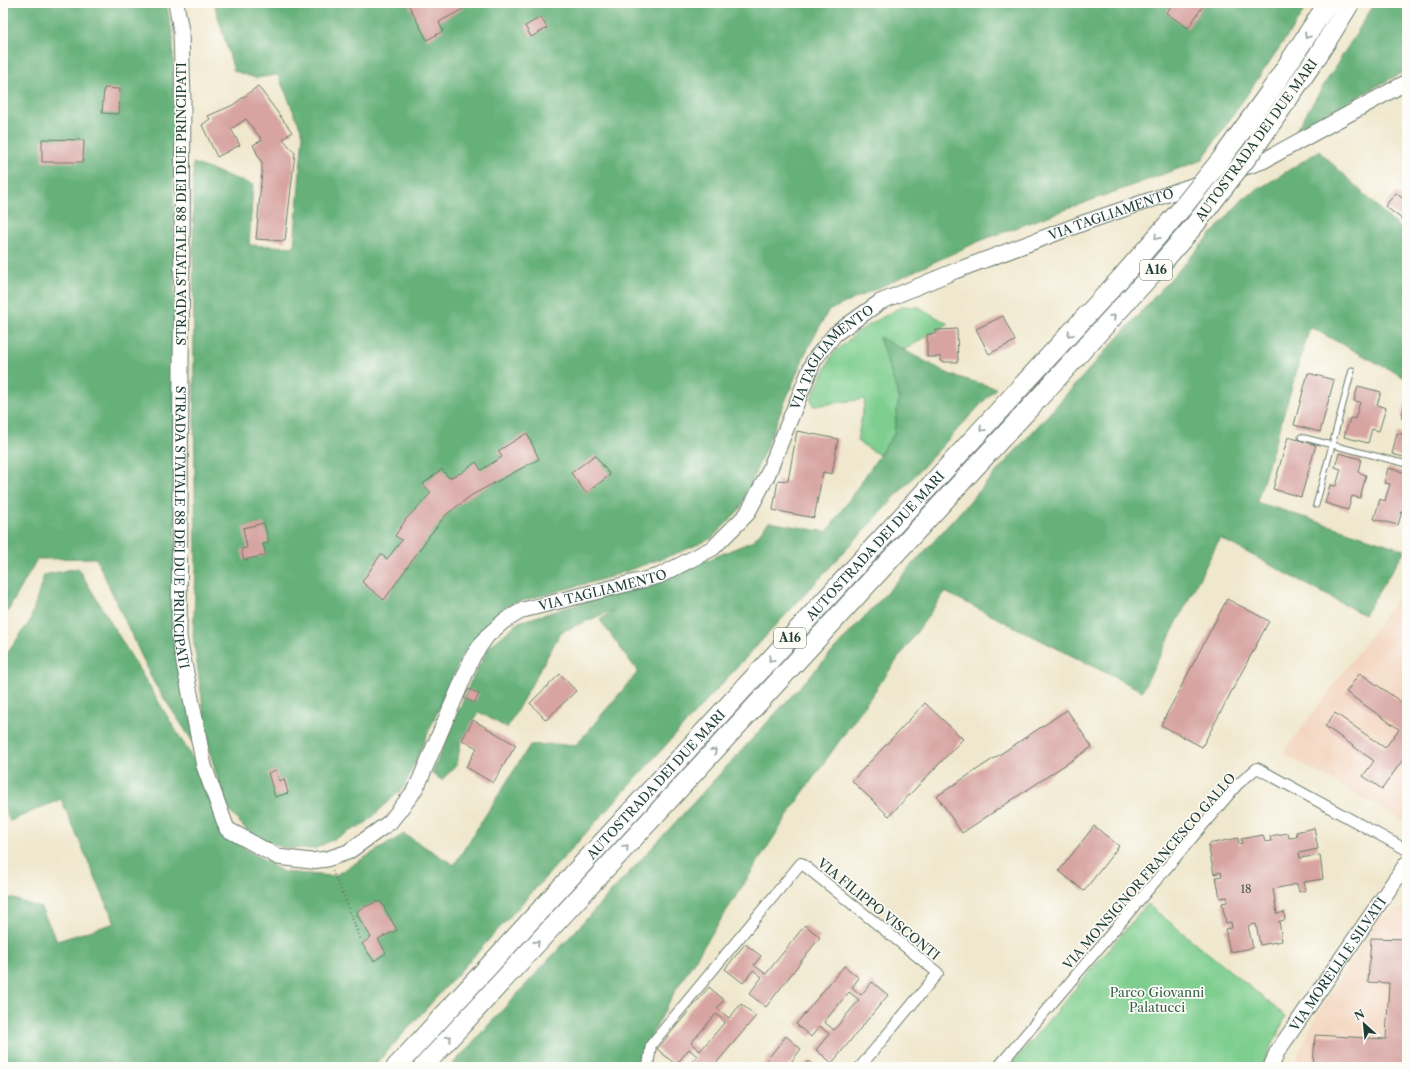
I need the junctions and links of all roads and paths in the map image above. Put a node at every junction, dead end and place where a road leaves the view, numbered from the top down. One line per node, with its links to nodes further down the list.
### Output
1 (176, 3): 12 (main road, STRADA STATALE 88 DEI DUE PRINCIPATI)
2 (1328, 3): 16 (highway, AUTOSTRADA DEI DUE MARI / A16, one-way to 16, bridge)
3 (1350, 3): 17 (highway, AUTOSTRADA DEI DUE MARI / A16, one-way to 3, bridge)
4 (1407, 82): 10 (main road, VIA TAGLIAMENTO)
5 (1352, 370): 7 (lane)
6 (1301, 437): 7 (lane)
7 (1332, 445): 8 (lane); 9 (lane)
8 (1407, 464)
9 (1316, 505)
10 (412, 794): 12 (main road, STRADA STATALE 88 DEI DUE PRINCIPATI)
11 (1407, 850): 19 (street, VIA MONSIGNOR FRANCESCO GALLO)
12 (327, 859): 14 (path)
13 (1407, 863): 20 (main road, VIA MORELLI E SILVATI)
14 (360, 939)
15 (863, 1066): 18 (street, VIA FILIPPO VISCONTI)
16 (396, 1067)
17 (423, 1067)
18 (648, 1067)
19 (998, 1067)
20 (1271, 1067)

